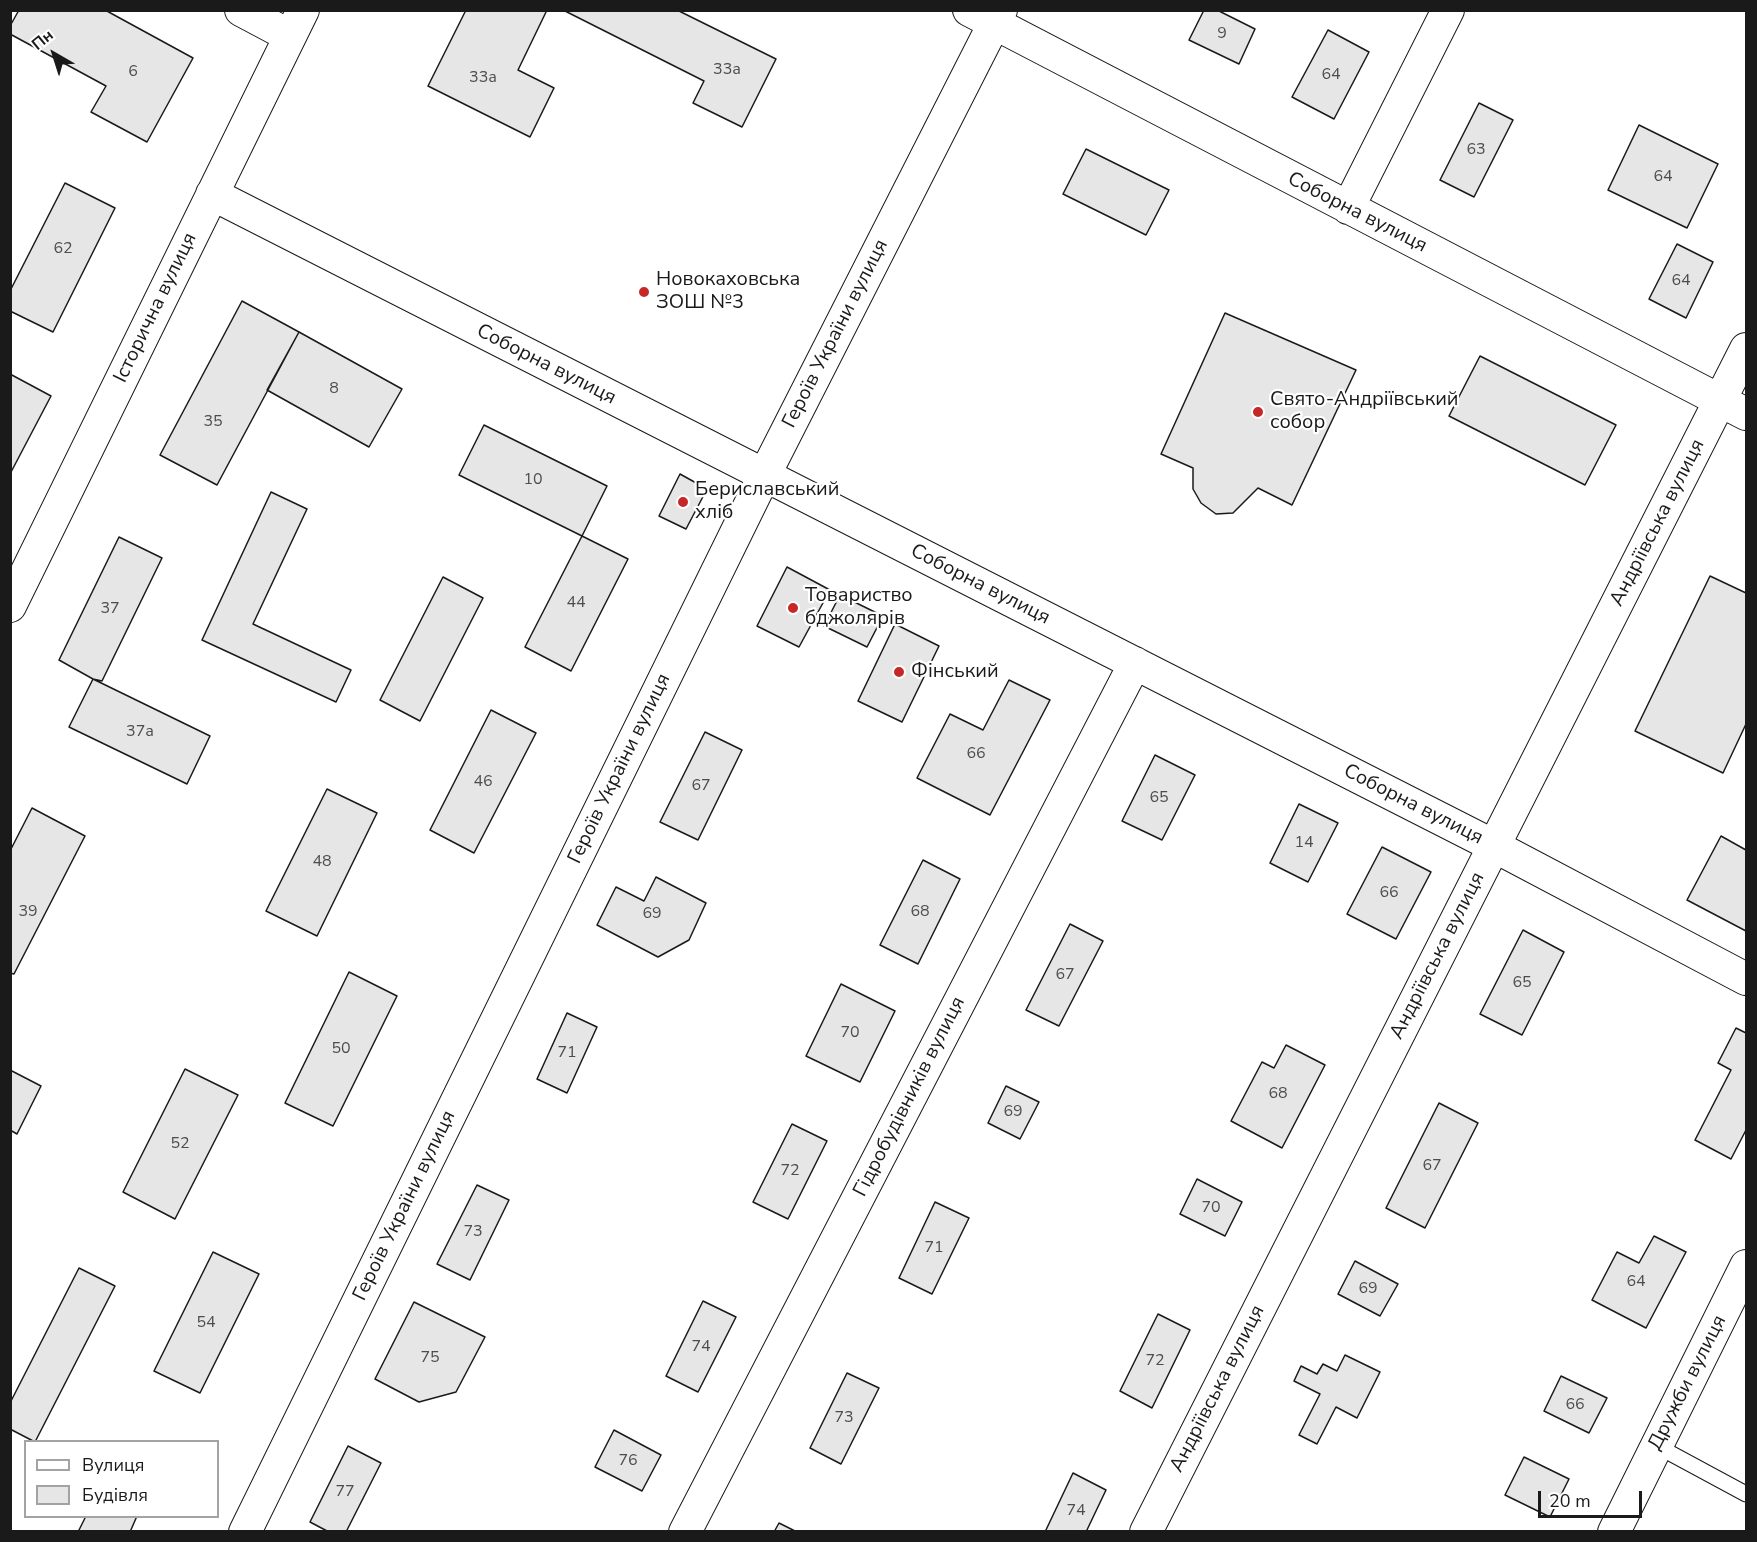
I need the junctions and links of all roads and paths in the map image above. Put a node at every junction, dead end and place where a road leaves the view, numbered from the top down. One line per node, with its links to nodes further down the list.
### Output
1 (241, 10): 4 (street)
2 (1448, 10): 6 (street)
3 (988, 15): 6 (street, Соборна вулиця); 9 (street, Героїв України вулиця)
4 (296, 23): 5 (street, Історична вулиця)
5 (212, 194): 9 (street, Соборна вулиця); 10 (street, Історична вулиця)
6 (1348, 208): 8 (street, Соборна вулиця)
7 (1746, 349): 8 (street, Андріївська вулиця)
8 (1733, 407): 12 (street, Андріївська вулиця)
9 (764, 476): 11 (street, Соборна вулиця); 17 (street, Героїв України вулиця)
10 (10, 606)
11 (1135, 663): 12 (street, Соборна вулиця); 18 (street, Гідробудівників вулиця)
12 (1494, 846): 13 (street, Соборна вулиця); 19 (street, Андріївська вулиця)
13 (1746, 979)
14 (1746, 1266): 15 (street, Дружби вулиця)
15 (1657, 1446): 16 (lane); 20 (street, Дружби вулиця)
16 (1746, 1494)
17 (245, 1532)
18 (685, 1532)
19 (1146, 1532)
20 (1614, 1532)

